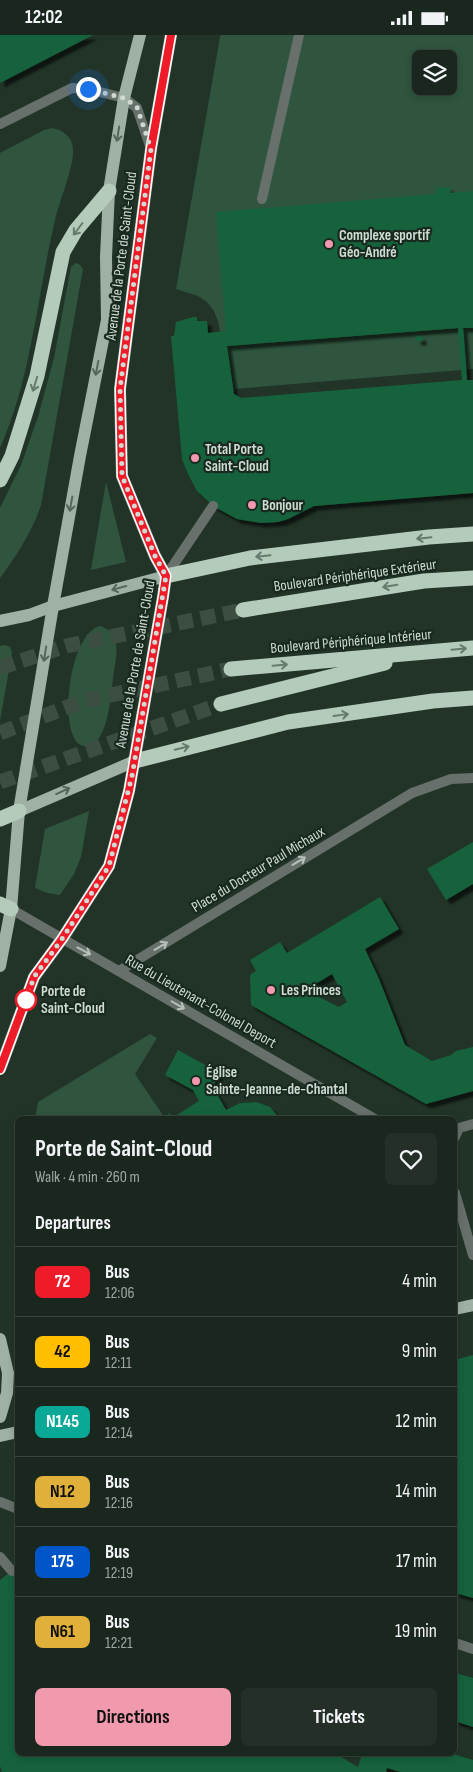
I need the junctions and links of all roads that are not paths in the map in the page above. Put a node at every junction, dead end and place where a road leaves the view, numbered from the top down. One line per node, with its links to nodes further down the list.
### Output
1 (140, 35): 4 (main road, Avenue de la Porte de Saint-Cloud)
2 (171, 35): 6 (main road, Avenue de la Porte de Saint-Cloud)
3 (299, 35): 8 (street)
4 (124, 98): 5 (street); 6 (street); 7 (main road, Avenue de la Porte de Saint-Cloud, one-way to 7)
5 (0, 124)
6 (151, 149): 12 (main road, Avenue de la Porte de Saint-Cloud)
7 (109, 191): 9 (highway, one-way to 9); 14 (main road, Avenue de la Porte de Saint-Cloud, one-way to 14)
8 (262, 199)
9 (0, 480)
10 (213, 506): 12 (street)
11 (473, 534): 12 (highway, one-way to 12)
12 (166, 576): 14 (main road, one-way to 14); 22 (main road, Avenue de la Porte de Saint-Cloud)
13 (473, 578): 15 (highway, Boulevard Périphérique Extérieur, one-way to 15)
14 (53, 606): 16 (main road); 24 (main road, Avenue de la Porte de Saint-Cloud, one-way to 24)
15 (243, 610)
16 (0, 621)
17 (473, 648): 18 (highway, Boulevard Périphérique Intérieur, one-way to 17)
18 (432, 651): 19 (highway, Boulevard Périphérique Intérieur, one-way to 18); 21 (highway)
19 (231, 669)
20 (473, 698): 22 (highway, one-way to 20)
21 (221, 704)
22 (135, 761): 24 (main road, one-way to 22); 27 (main road, Avenue de la Porte de Saint-Cloud)
23 (473, 778): 29 (street, Place du Docteur Paul Michaux, one-way to 23)
24 (19, 811): 25 (highway); 26 (main road, Avenue de la Porte de Saint-Cloud)
25 (0, 819)
26 (5, 907): 27 (street, Rue du Lieutenant-Colonel Deport); 28 (main road, Avenue de la Porte de Saint-Cloud)
27 (62, 939): 29 (street, Rue du Lieutenant-Colonel Deport, one-way to 29); 30 (main road, Avenue de la Porte de Saint-Cloud)
28 (0, 966)
29 (119, 971): 32 (street, Rue du Lieutenant-Colonel Deport, one-way to 32)
30 (2, 1057): 31 (main road, Avenue de la Porte de Saint-Cloud)
31 (0, 1069)
32 (370, 1116)
33 (473, 1124): 34 (street)
34 (457, 1132)
35 (457, 1200): 36 (street)
36 (473, 1255)
37 (473, 1305): 38 (main road)
38 (457, 1309)
39 (0, 1339): 40 (main road)
40 (12, 1394): 41 (main road)
41 (0, 1417)
42 (15, 1433): 43 (main road)
43 (0, 1436)
44 (0, 1502): 45 (street)
45 (15, 1508)
46 (0, 1557): 47 (street)
47 (12, 1571)
48 (457, 1644): 49 (street)
49 (473, 1649)

